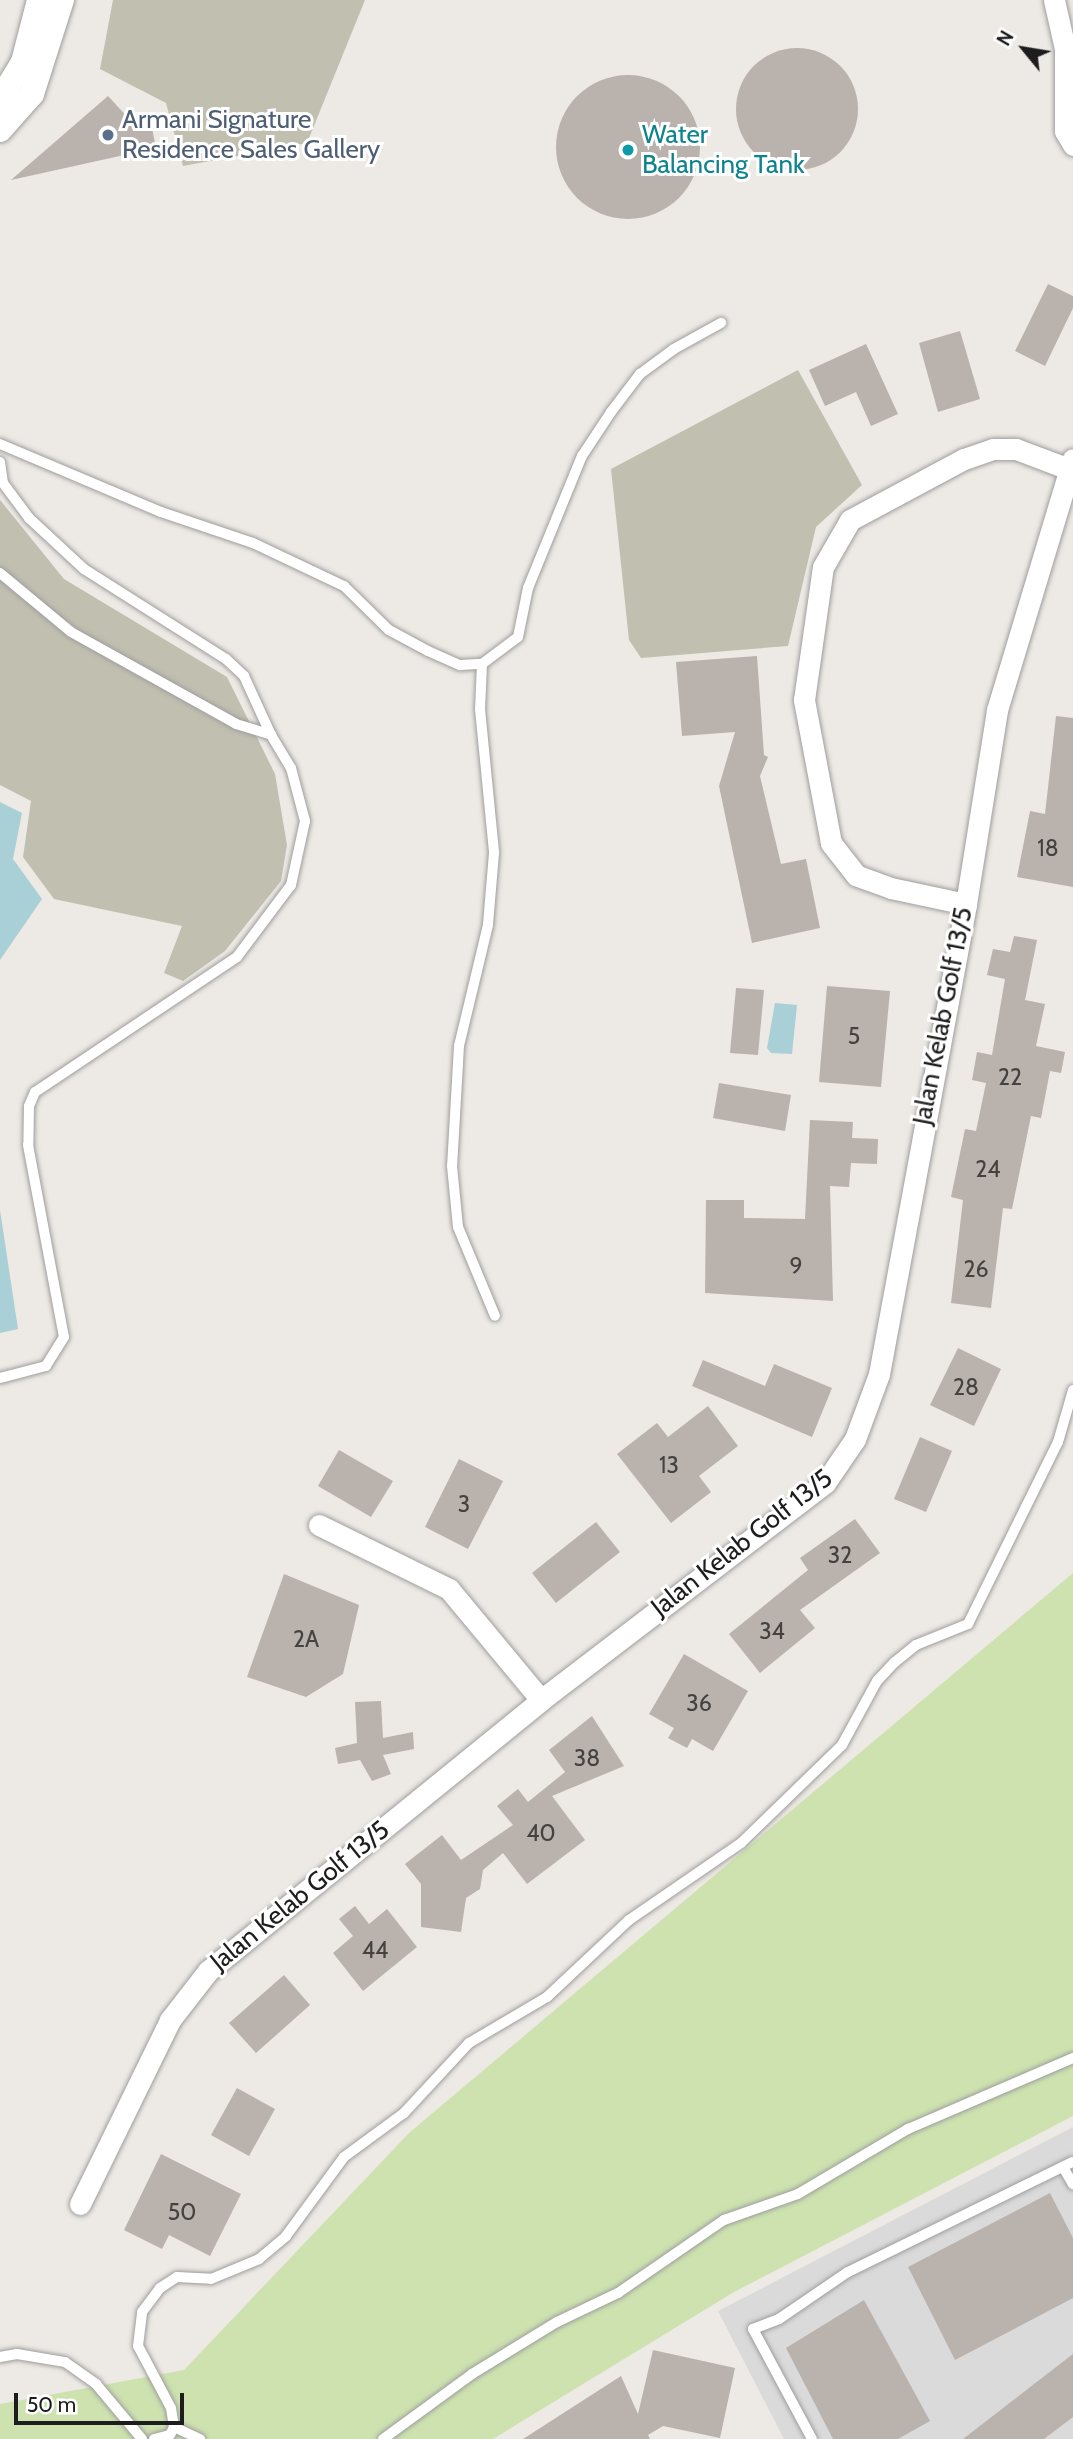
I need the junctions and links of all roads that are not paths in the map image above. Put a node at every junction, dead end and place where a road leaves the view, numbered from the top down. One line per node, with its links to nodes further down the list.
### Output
1 (39, 0): 4 (street)
2 (62, 0): 5 (street)
3 (1054, 0): 6 (street)
4 (0, 100)
5 (0, 130)
6 (1073, 145)
7 (721, 324): 12 (lane)
8 (0, 444): 12 (lane)
9 (0, 462): 13 (lane)
10 (1071, 464): 14 (street, Jalan Kelab Golf 13/5); 14 (street)
11 (0, 573): 13 (lane)
12 (482, 664): 15 (lane)
13 (271, 735): 16 (lane)
14 (966, 904): 19 (street, Jalan Kelab Golf 13/5)
15 (495, 1316)
16 (0, 1378)
17 (1073, 1390): 25 (lane)
18 (319, 1525): 19 (street)
19 (541, 1700): 23 (street, Jalan Kelab Golf 13/5)
20 (1073, 2058): 29 (lane)
21 (1068, 2165): 22 (lane); 30 (lane)
22 (1073, 2184)
23 (80, 2204)
24 (0, 2357): 26 (lane)
25 (174, 2427): 27 (lane); 28 (lane)
26 (142, 2439)
27 (154, 2439)
28 (200, 2439)
29 (383, 2439)
30 (812, 2439)

